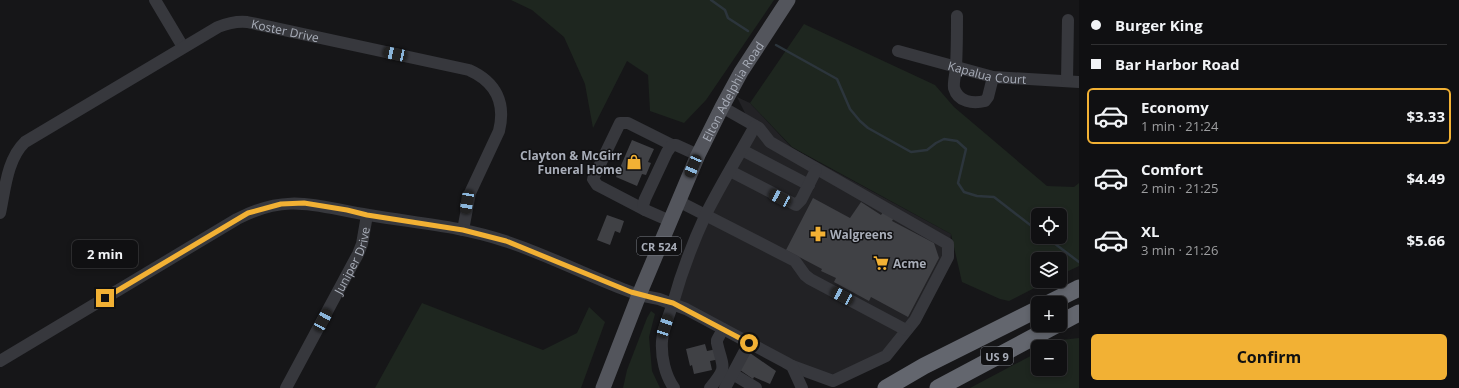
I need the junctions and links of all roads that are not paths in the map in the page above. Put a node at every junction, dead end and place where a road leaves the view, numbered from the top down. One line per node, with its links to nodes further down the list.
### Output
1 (155, 0): 5 (street)
2 (788, 0): 11 (main road, Elton Adelphia Road / CR 524)
3 (957, 16): 7 (street)
4 (1068, 20): 9 (street)
5 (183, 47): 21 (street, Koster Drive); 25 (street, Koster Drive)
6 (898, 51): 7 (street, Kapalua Court)
7 (956, 67): 8 (street, Kapalua Court); 8 (street)
8 (993, 77): 9 (street, Kapalua Court)
9 (1066, 81): 10 (street, Kapalua Court)
10 (1079, 82)
11 (722, 107): 12 (street); 15 (main road, Elton Adelphia Road / CR 524)
12 (755, 126): 14 (street); 16 (street)
13 (672, 145): 15 (street); 20 (street); 20 (street)
14 (742, 150): 17 (street); 18 (street)
15 (698, 155): 19 (main road, Elton Adelphia Road / CR 524)
16 (816, 170): 18 (street); 34 (street)
17 (730, 171): 18 (street); 23 (street)
18 (809, 185)
19 (678, 200): 23 (street); 24 (main road, Elton Adelphia Road / CR 524)
20 (645, 210): 24 (street)
21 (0, 213)
22 (367, 215): 25 (street); 37 (street); 40 (street, Juniper Drive)
23 (706, 215): 29 (street); 34 (street)
24 (670, 221): 27 (main road, Elton Adelphia Road / CR 524)
25 (463, 230): 27 (street)
26 (1079, 288): 28 (highway)
27 (639, 295): 29 (street); 41 (main road, Elton Adelphia Road / CR 524)
28 (1063, 296)
29 (673, 303): 33 (street); 42 (street)
30 (1031, 312): 47 (highway, US 9)
31 (1078, 314): 32 (highway)
32 (1067, 320)
33 (723, 329): 36 (street); 43 (street)
34 (906, 330): 38 (street)
35 (1043, 332): 48 (highway, US 9)
36 (749, 343): 38 (street); 39 (street)
37 (0, 361)
38 (792, 366): 46 (street)
39 (733, 374): 44 (street); 45 (street)
40 (286, 388)
41 (603, 388)
42 (674, 388)
43 (710, 388)
44 (725, 388)
45 (756, 388)
46 (802, 388)
47 (886, 388)
48 (938, 388)

